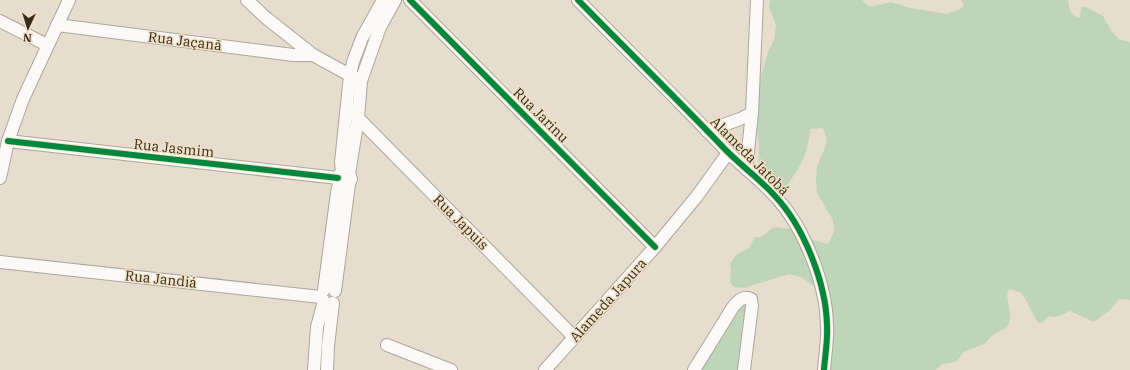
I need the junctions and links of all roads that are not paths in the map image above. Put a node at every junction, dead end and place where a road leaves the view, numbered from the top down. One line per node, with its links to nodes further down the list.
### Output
1 (69, 0): 9 (street)
2 (247, 0): 11 (street)
3 (383, 0): 12 (street)
4 (395, 0): 13 (street)
5 (410, 0): 23 (street, Rua Jarinu)
6 (578, 0): 17 (street, Alameda Jatobá)
7 (758, 0): 15 (street)
8 (0, 21): 10 (street)
9 (57, 25): 10 (street); 11 (street, Rua Jaçanã)
10 (48, 46): 18 (street)
11 (313, 55): 12 (street)
12 (350, 75): 13 (street); 14 (street)
13 (361, 81): 16 (street)
14 (347, 110): 16 (street, Rua Japuis); 22 (street)
15 (752, 113): 17 (street); 20 (street)
16 (358, 118): 22 (street); 26 (street, Rua Japuis)
17 (707, 131): 19 (street, Alameda Jatobá)
18 (8, 141): 21 (street); 22 (street, Rua Jasmim)
19 (728, 153): 20 (street, Alameda Jatobá); 23 (street, Alameda Japura)
20 (746, 169): 34 (street, Alameda Jatobá)
21 (0, 178)
22 (344, 178): 25 (street)
23 (655, 247): 26 (street, Alameda Japura)
24 (0, 262): 25 (street, Rua Jandiá)
25 (327, 296): 28 (street); 29 (street)
26 (574, 337): 31 (street, Alameda Japura)
27 (387, 345): 30 (street)
28 (314, 370)
29 (327, 370)
30 (451, 370)
31 (545, 370)
32 (694, 370): 33 (street)
33 (744, 370)
34 (824, 370)

